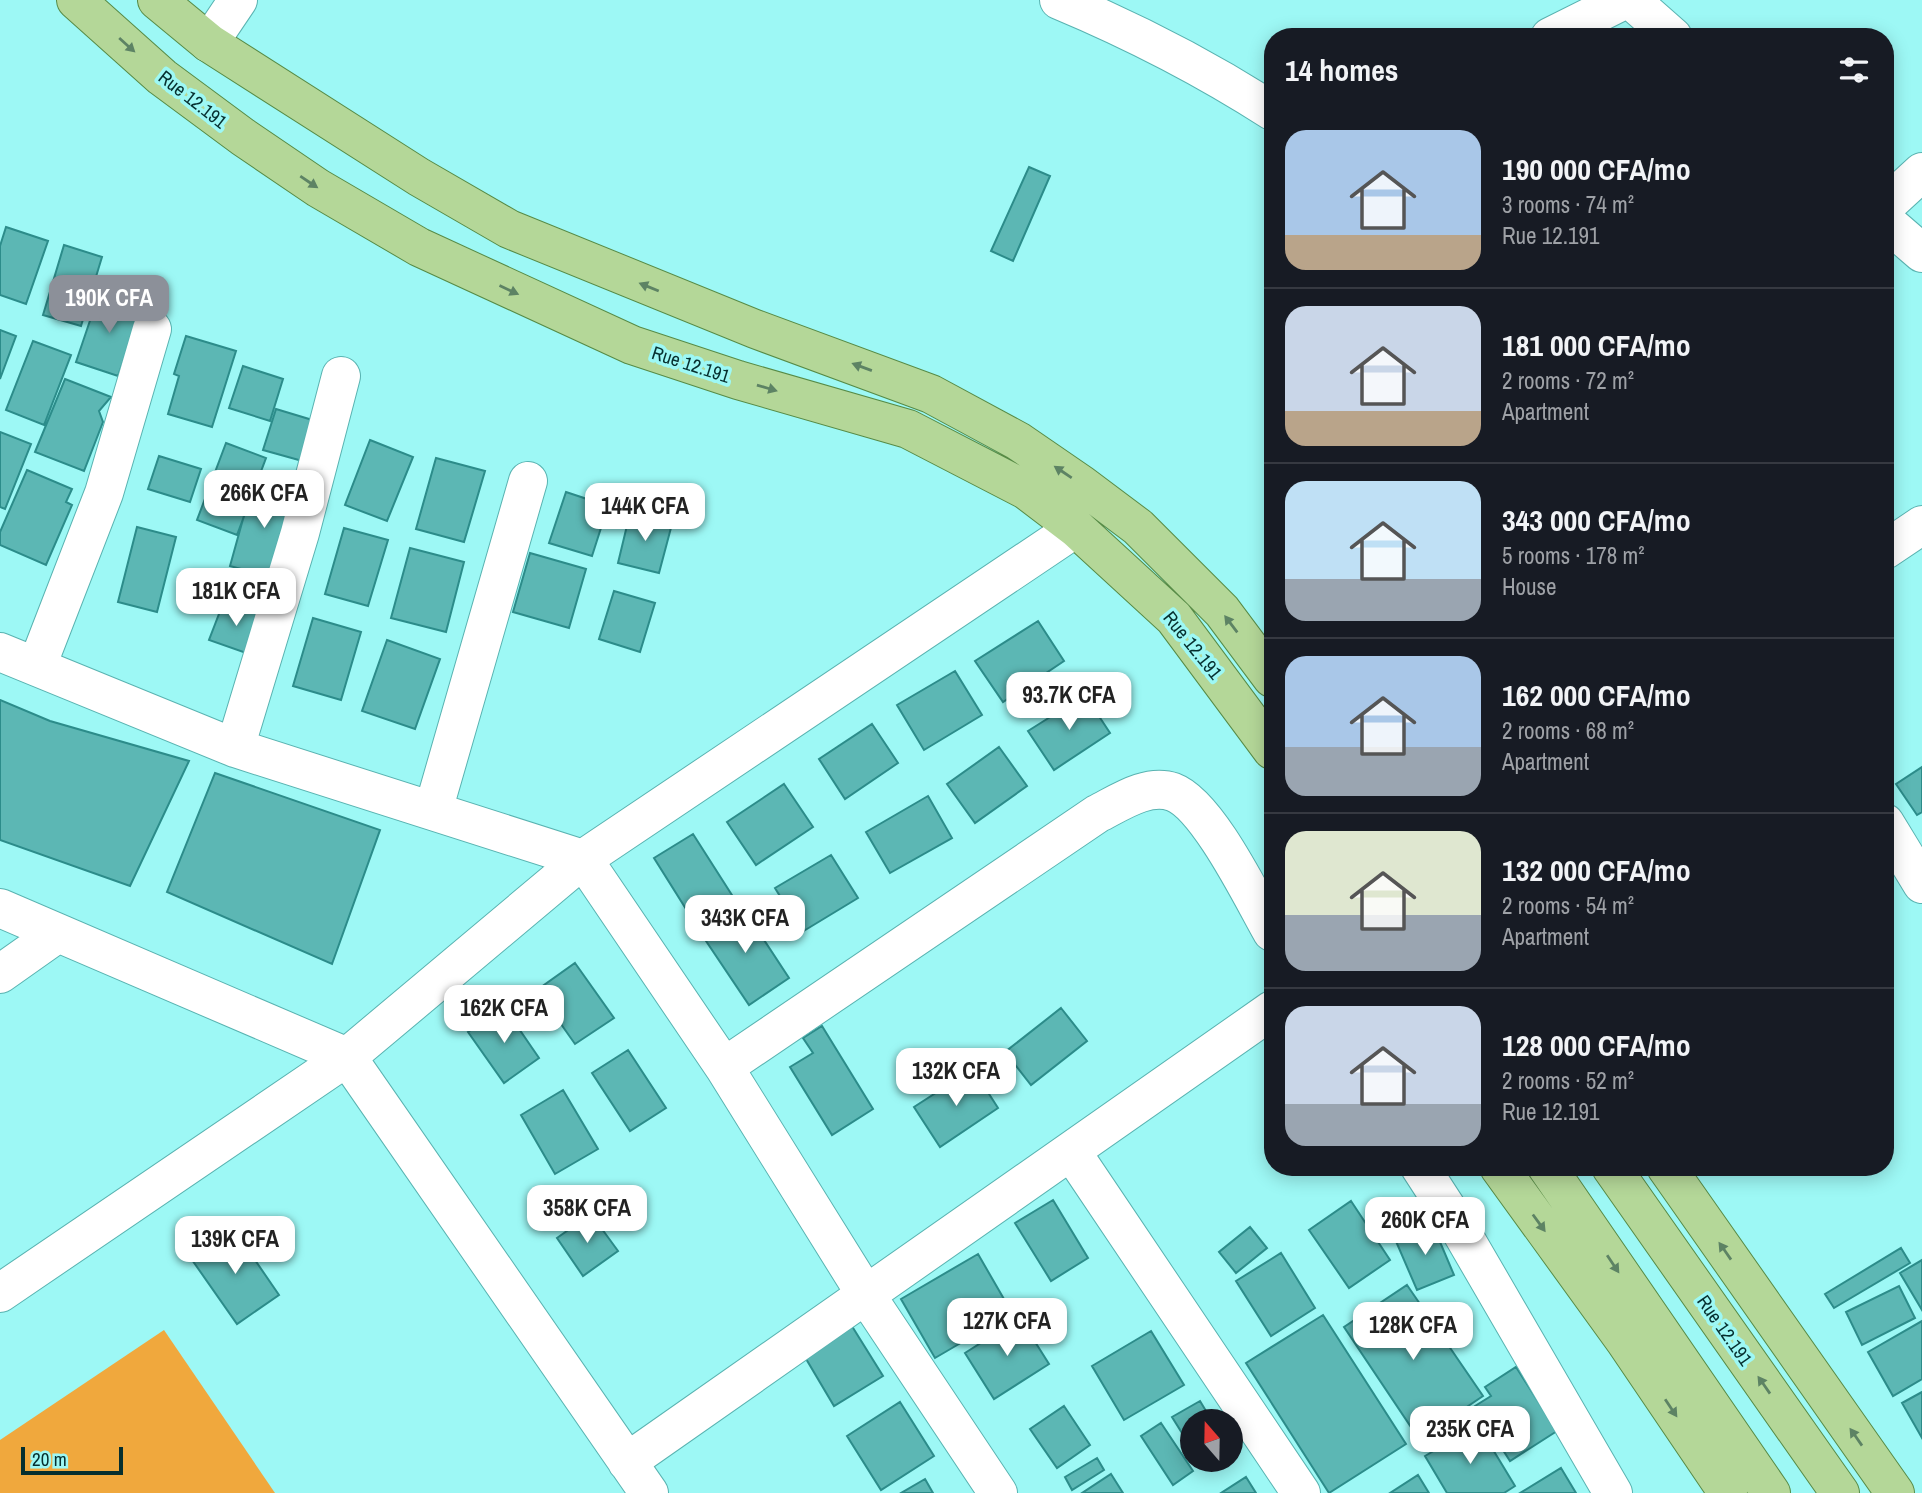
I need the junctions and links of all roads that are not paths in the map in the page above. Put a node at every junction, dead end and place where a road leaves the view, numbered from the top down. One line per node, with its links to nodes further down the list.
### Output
1 (76, 0): 17 (main road, Rue 12.191, one-way to 17)
2 (157, 0): 7 (main road, Rue 12.191)
3 (238, 0): 7 (street)
4 (1059, 0): 8 (street)
5 (1647, 10): 6 (street)
6 (1582, 28)
7 (209, 43): 21 (main road, Rue 12.191, one-way to 7)
8 (1264, 106)
9 (1922, 172): 10 (street)
10 (1894, 198)
11 (1894, 229): 12 (street)
12 (1922, 253)
13 (152, 329): 20 (street)
14 (341, 376): 23 (street)
15 (528, 481): 24 (street)
16 (1922, 525): 18 (street)
17 (1076, 528): 22 (main road, Rue 12.191); 26 (street)
18 (1894, 544)
19 (0, 652): 20 (street)
20 (37, 666): 23 (street)
21 (1264, 667)
22 (1264, 739)
23 (235, 748): 24 (street)
24 (433, 811): 26 (street)
25 (1894, 838): 27 (street)
26 (583, 859): 33 (street); 34 (street)
27 (1922, 884)
28 (0, 908): 30 (street)
29 (1264, 918): 34 (street)
30 (58, 933): 31 (street); 33 (street)
31 (0, 974)
32 (1264, 1016): 35 (street)
33 (347, 1057): 41 (street); 43 (street)
34 (724, 1067): 42 (street)
35 (1071, 1151): 42 (street); 47 (street)
36 (1426, 1176): 48 (street)
37 (1506, 1176): 44 (main road, one-way to 44)
38 (1553, 1176): 44 (main road, one-way to 44)
39 (1617, 1176): 49 (main road, Rue 12.191, one-way to 39)
40 (1672, 1176): 50 (main road, one-way to 40)
41 (0, 1293)
42 (866, 1295): 43 (street); 46 (street)
43 (627, 1462): 45 (street)
44 (1752, 1486)
45 (649, 1493)
46 (998, 1493)
47 (1301, 1493)
48 (1613, 1493)
49 (1840, 1493)
50 (1895, 1493)

